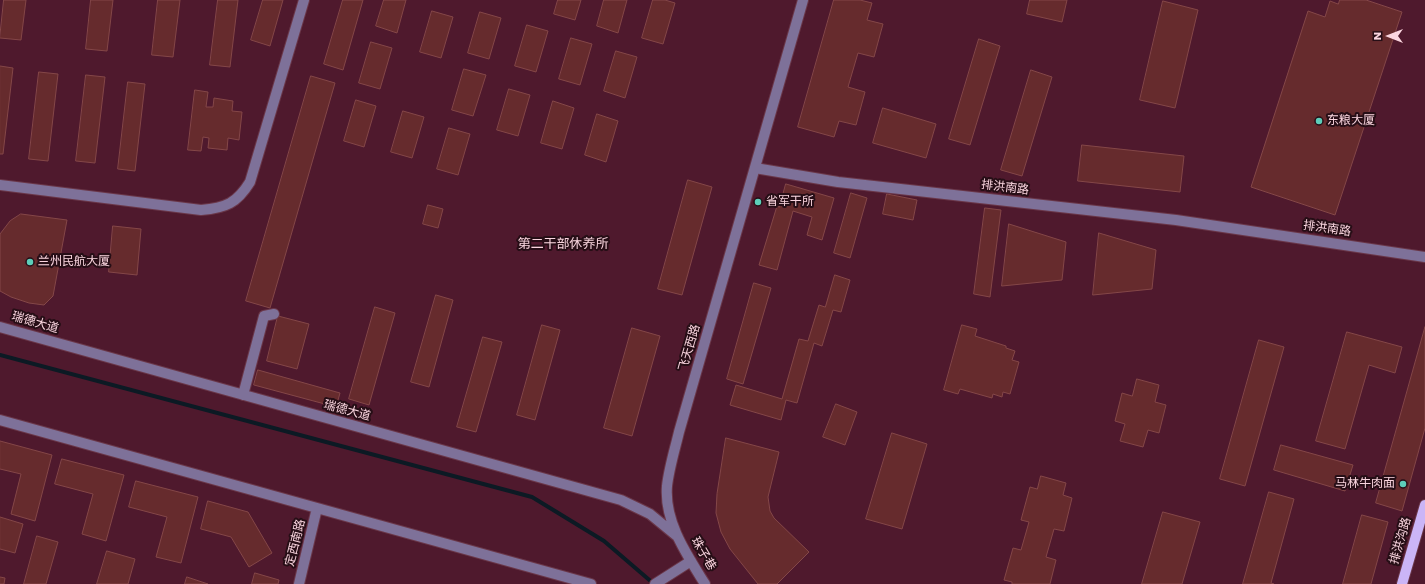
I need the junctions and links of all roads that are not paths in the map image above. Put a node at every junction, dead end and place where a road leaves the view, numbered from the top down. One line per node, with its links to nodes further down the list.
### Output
1 (304, 0): 4 (street)
2 (803, 0): 3 (street)
3 (755, 168): 5 (street, 排洪南路); 12 (street, 飞天西路)
4 (0, 185)
5 (1425, 257)
6 (274, 314): 8 (street)
7 (0, 327): 8 (street, 瑞德大道)
8 (243, 395): 12 (street, 瑞德大道)
9 (0, 420): 11 (street)
10 (1425, 505): 18 (main road, 排洪沟路)
11 (317, 508): 15 (street, 定西南路); 16 (street)
12 (678, 537): 13 (street, 珠子巷)
13 (690, 561): 14 (street); 17 (street, 珠子巷)
14 (659, 582)
15 (299, 584)
16 (591, 584)
17 (705, 584)
18 (1402, 584)

